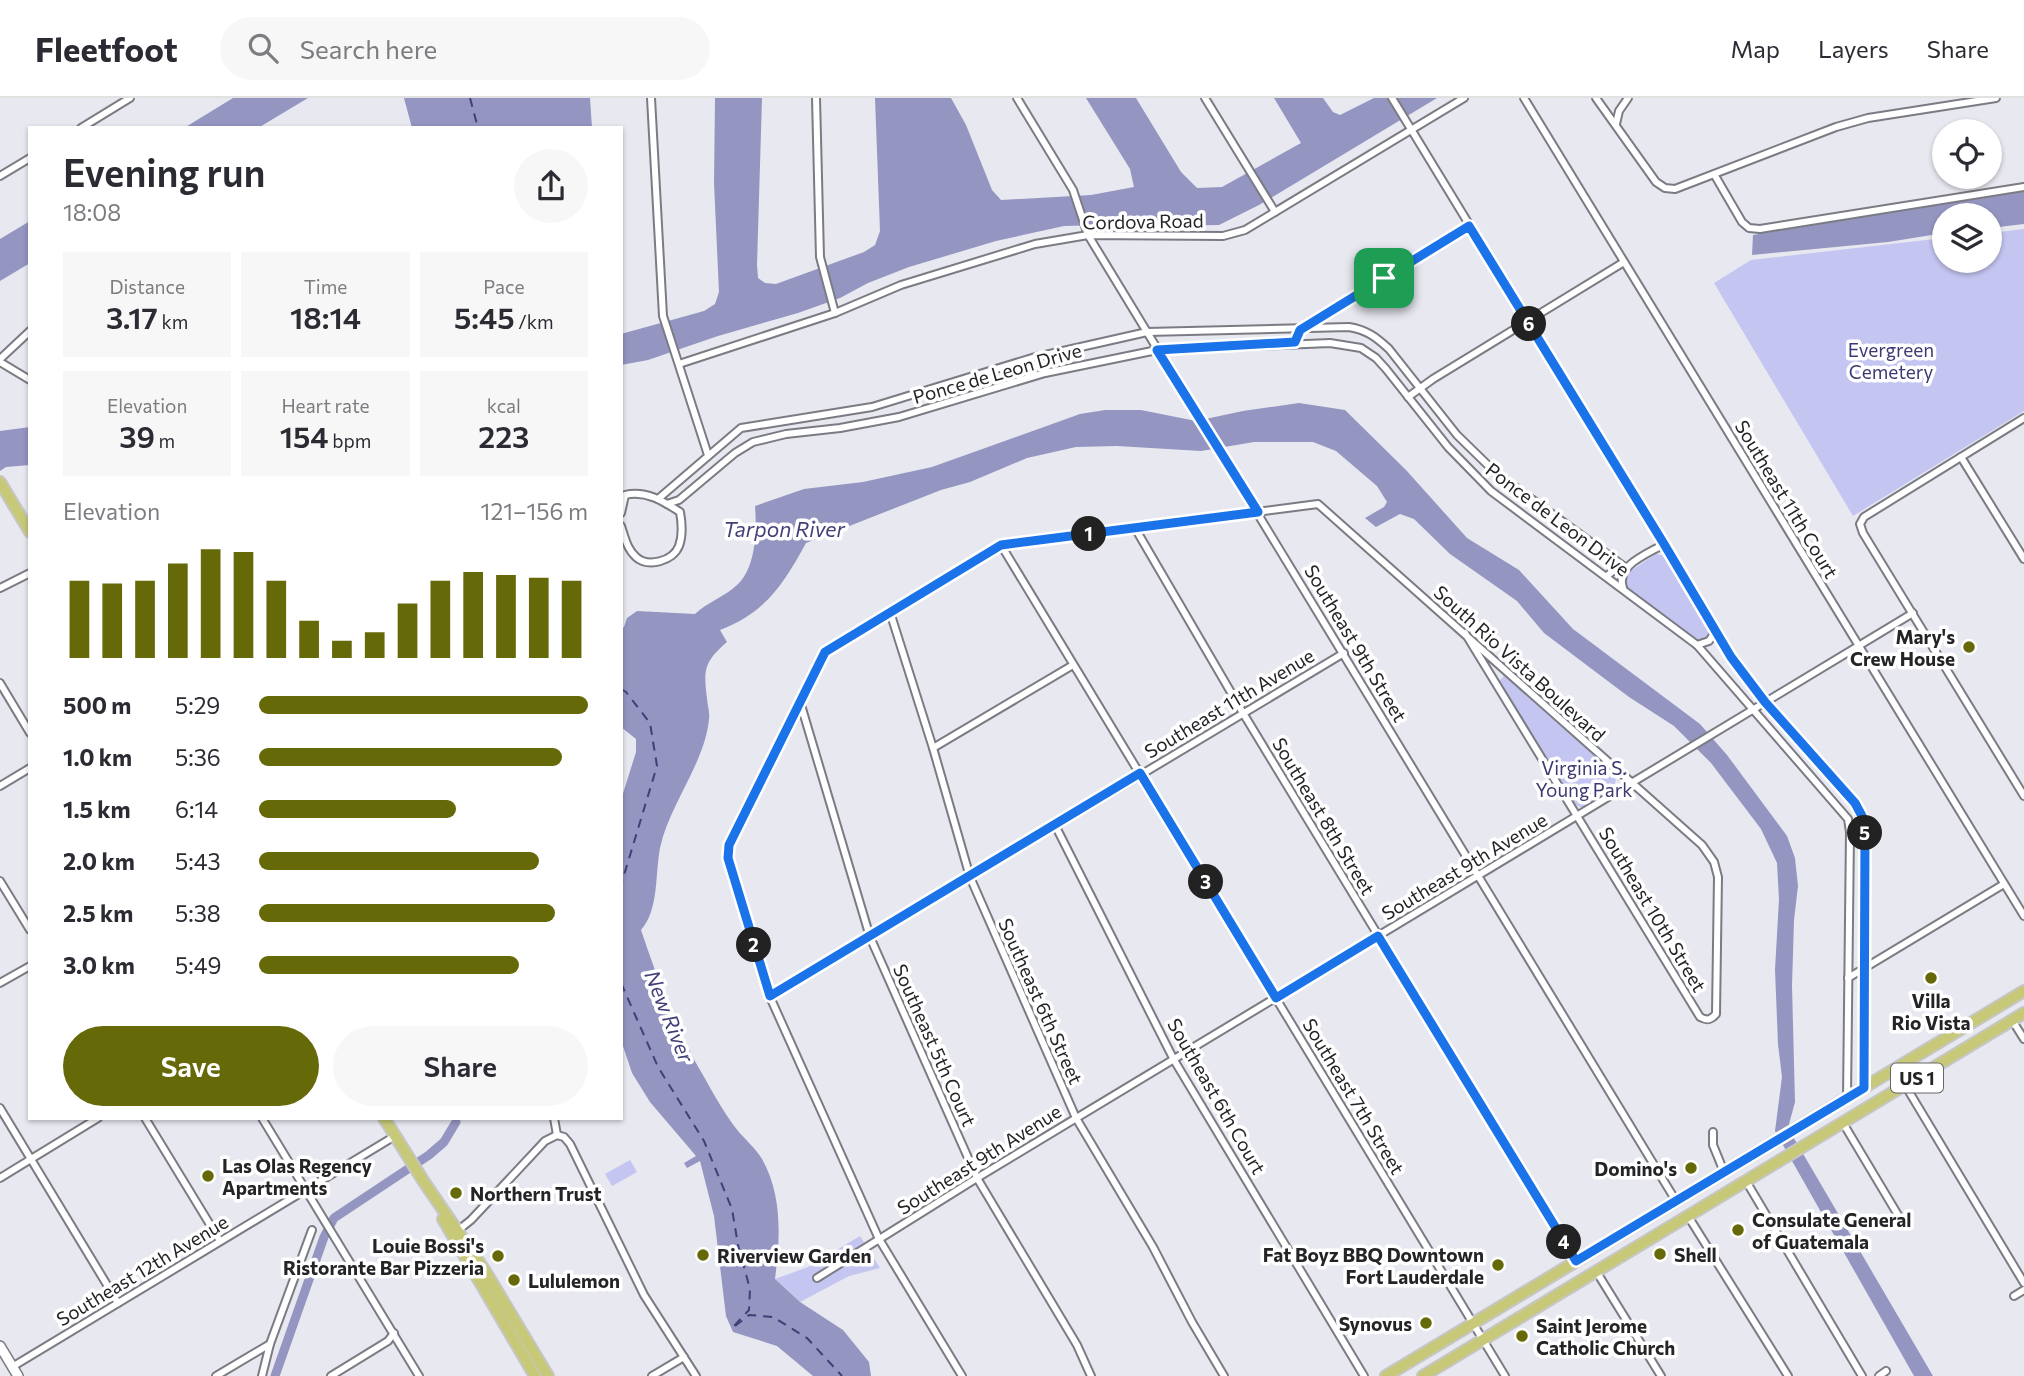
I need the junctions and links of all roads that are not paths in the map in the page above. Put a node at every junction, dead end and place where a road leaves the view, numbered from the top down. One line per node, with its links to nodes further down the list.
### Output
1 (130, 98): 13 (street)
2 (650, 98): 31 (street)
3 (816, 98): 23 (street)
4 (1017, 98): 21 (street, Southeast 9th Street)
5 (1205, 98): 19 (street)
6 (1392, 98): 14 (street)
7 (1464, 98): 14 (street, Cordova Road)
8 (1524, 98): 22 (street, Southeast 11th Court)
9 (1596, 98): 12 (street)
10 (1628, 98): 12 (street)
11 (1996, 98): 16 (street)
12 (1616, 124): 16 (street)
13 (83, 126)
14 (1412, 130): 19 (street, Cordova Road); 20 (street)
15 (28, 159): 17 (street)
16 (1714, 174): 18 (street)
17 (0, 176)
18 (2024, 187)
19 (1275, 212): 21 (street, Cordova Road)
20 (1469, 226): 24 (street); 25 (street)
21 (1088, 235): 23 (street, Cordova Road); 27 (street, Southeast 9th Street)
22 (1624, 262): 24 (street); 60 (street, Southeast 11th Court)
23 (835, 313): 31 (street, Cordova Road)
24 (1527, 321): 33 (street); 46 (street)
25 (1300, 330): 27 (street, Ponce de Leon Drive); 28 (street); 33 (street, Ponce de Leon Drive)
26 (28, 332): 30 (street)
27 (1147, 332): 29 (street, Southeast 9th Street); 36 (street, Ponce de Leon Drive)
28 (1295, 342): 29 (street, Ponce de Leon Drive); 34 (street, Ponce de Leon Drive)
29 (1157, 350): 41 (street, Ponce de Leon Drive); 42 (street, Southeast 9th Street)
30 (0, 360): 32 (street)
31 (679, 364): 36 (street)
32 (28, 379)
33 (1421, 388): 34 (street); 49 (street, Ponce de Leon Drive)
34 (1408, 397): 52 (street, Ponce de Leon Drive)
35 (2024, 418): 37 (street)
36 (708, 455): 39 (street, Ponce de Leon Drive)
37 (1961, 457): 48 (street); 56 (street)
38 (0, 482): 44 (main road)
39 (657, 499): 40 (street); 41 (street)
40 (623, 504)
41 (667, 504): 45 (street)
42 (1258, 512): 43 (street, South Rio Vista Boulevard); 58 (street, South Rio Vista Boulevard); 61 (street, Southeast 9th Street)
43 (1135, 528): 47 (street, South Rio Vista Boulevard); 69 (street, Southeast 8th Street)
44 (28, 529)
45 (623, 532)
46 (1664, 544): 50 (street); 57 (street)
47 (1001, 545): 55 (street); 62 (street, Southeast 7th Street)
48 (2024, 559)
49 (1615, 561): 50 (street, Ponce de Leon Drive); 52 (street)
50 (1626, 568): 54 (street)
51 (28, 574): 53 (street)
52 (1607, 576): 54 (street, Ponce de Leon Drive)
53 (0, 588)
54 (1623, 588): 59 (street, Ponce de Leon Drive)
55 (890, 612): 67 (street); 73 (street, Southeast 6th Street)
56 (1913, 613): 60 (street, Southeast 9th Avenue); 78 (street)
57 (1716, 631): 59 (street); 66 (street)
58 (1465, 633): 63 (street, South Rio Vista Boulevard); 65 (street, Southeast 10th Street)
59 (1697, 645): 68 (street, Ponce de Leon Drive)
60 (1858, 647): 66 (street, Southeast 9th Avenue); 84 (street, Southeast 11th Court)
61 (1344, 653): 69 (street, Southeast 11th Avenue); 81 (street, Southeast 9th Street)
62 (1073, 664): 73 (street); 75 (street, Southeast 7th Street)
63 (1509, 673): 65 (street); 76 (street, South Rio Vista Boulevard)
64 (0, 683): 71 (street)
65 (1495, 683): 79 (street, Southeast 10th Street)
66 (1765, 702): 68 (street, Southeast 9th Avenue); 70 (street)
67 (801, 705): 88 (street, Southeast 5th Court); 94 (street)
68 (1753, 709): 72 (street, Ponce de Leon Drive); 76 (street, Southeast 9th Avenue)
69 (1243, 713): 75 (street, Southeast 11th Avenue); 87 (street, Southeast 8th Street)
70 (1785, 723): 72 (street); 90 (street)
71 (28, 730)
72 (1774, 732): 91 (street, Ponce de Leon Drive)
73 (933, 748): 82 (street, Southeast 6th Street)
74 (28, 769): 77 (street)
75 (1140, 773): 80 (street, Southeast 11th Avenue); 95 (street, Southeast 7th Street)
76 (1630, 784): 79 (street, Southeast 9th Avenue); 97 (street, South Rio Vista Boulevard)
77 (0, 786)
78 (2024, 796)
79 (1577, 816): 81 (street, Southeast 9th Avenue); 97 (street, Southeast 10th Street)
80 (1055, 825): 82 (street, Southeast 11th Avenue); 103 (street, Southeast 6th Court)
81 (1479, 875): 87 (street, Southeast 9th Avenue); 125 (street, Southeast 9th Street)
82 (970, 877): 88 (street, Southeast 11th Avenue); 108 (street, Southeast 6th Street)
83 (0, 881): 86 (street)
84 (2004, 884): 85 (street, Southeast 11th Court); 90 (street)
85 (2024, 916)
86 (28, 927)
87 (1378, 936): 95 (street, Southeast 9th Avenue); 133 (street, Southeast 8th Street)
88 (870, 937): 94 (street, Southeast 11th Avenue); 121 (street, Southeast 5th Court)
89 (28, 967): 92 (street)
90 (1864, 968): 91 (street); 100 (street)
91 (1848, 978): 99 (street, Ponce de Leon Drive)
92 (0, 983)
93 (2024, 991): 102 (main road, US 1)
94 (770, 996): 131 (street)
95 (1276, 998): 103 (street, Southeast 9th Avenue); 140 (street, Southeast 7th Street)
96 (2024, 1013): 98 (main road, US 1)
97 (1706, 1020)
98 (2012, 1020): 101 (street); 104 (main road, US 1)
99 (1847, 1032): 100 (street); 106 (street, Ponce de Leon Drive)
100 (1864, 1033): 105 (street)
101 (2024, 1039)
102 (1917, 1056): 104 (main road); 105 (main road, US 1)
103 (1174, 1060): 108 (street, Southeast 9th Avenue); 161 (street, Southeast 6th Court)
104 (1905, 1085): 114 (main road, US 1); 136 (street)
105 (1864, 1088): 106 (main road, US 1); 114 (main road)
106 (1847, 1098): 119 (main road, US 1)
107 (0, 1108): 118 (street)
108 (1076, 1118): 121 (street, Southeast 9th Avenue); 160 (street, Southeast 6th Street)
109 (95, 1120): 118 (street)
110 (146, 1120): 132 (street)
111 (263, 1120): 124 (street)
112 (385, 1120): 117 (main road)
113 (554, 1120): 116 (street)
114 (1843, 1123): 122 (main road, US 1); 126 (street)
115 (1713, 1132): 119 (street)
116 (557, 1135): 130 (street); 145 (street)
117 (395, 1136): 124 (street, Southeast 12th Avenue); 130 (main road)
118 (31, 1159): 120 (street); 139 (street)
119 (1724, 1172): 123 (main road, US 1)
120 (0, 1178)
121 (977, 1178): 131 (street, Southeast 9th Avenue); 159 (street, Southeast 5th Court)
122 (1746, 1181): 127 (main road, US 1); 167 (street)
123 (1704, 1184): 125 (main road, US 1); 127 (main road)
124 (305, 1190): 132 (street, Southeast 12th Avenue); 141 (street)
125 (1676, 1201): 129 (main road); 133 (main road, US 1)
126 (1898, 1215)
127 (1688, 1216): 129 (main road, US 1); 166 (street)
128 (312, 1230): 143 (street)
129 (1664, 1230): 134 (main road, US 1)
130 (454, 1232): 154 (main road); 155 (main road)
131 (879, 1239): 135 (street, Southeast 9th Avenue); 158 (street)
132 (220, 1241): 139 (street, Southeast 12th Avenue)
133 (1576, 1261): 140 (main road, US 1)
134 (1596, 1271): 142 (main road, US 1); 165 (street)
135 (817, 1278)
136 (2024, 1283)
137 (2024, 1290): 138 (street)
138 (2014, 1296)
139 (118, 1303): 147 (street, Southeast 12th Avenue)
140 (1473, 1324): 142 (street, Southeast 7th Street); 162 (main road, US 1)
141 (394, 1333): 152 (street); 153 (street)
142 (1483, 1340): 163 (main road, US 1); 164 (street, Southeast 7th Street)
143 (270, 1343): 150 (street); 151 (street)
144 (0, 1346): 146 (street)
145 (684, 1357): 156 (street); 157 (street)
146 (3, 1358): 147 (street)
147 (12, 1367): 149 (street)
148 (1886, 1371): 168 (street)
149 (18, 1376)
150 (216, 1376)
151 (262, 1376)
152 (331, 1376)
153 (419, 1376)
154 (535, 1376)
155 (548, 1376)
156 (652, 1376)
157 (696, 1376)
158 (962, 1376)
159 (1091, 1376)
160 (1224, 1376)
161 (1364, 1376)
162 (1386, 1376)
163 (1423, 1376)
164 (1505, 1376)
165 (1661, 1376)
166 (1788, 1376)
167 (1862, 1376)
168 (1879, 1376)

